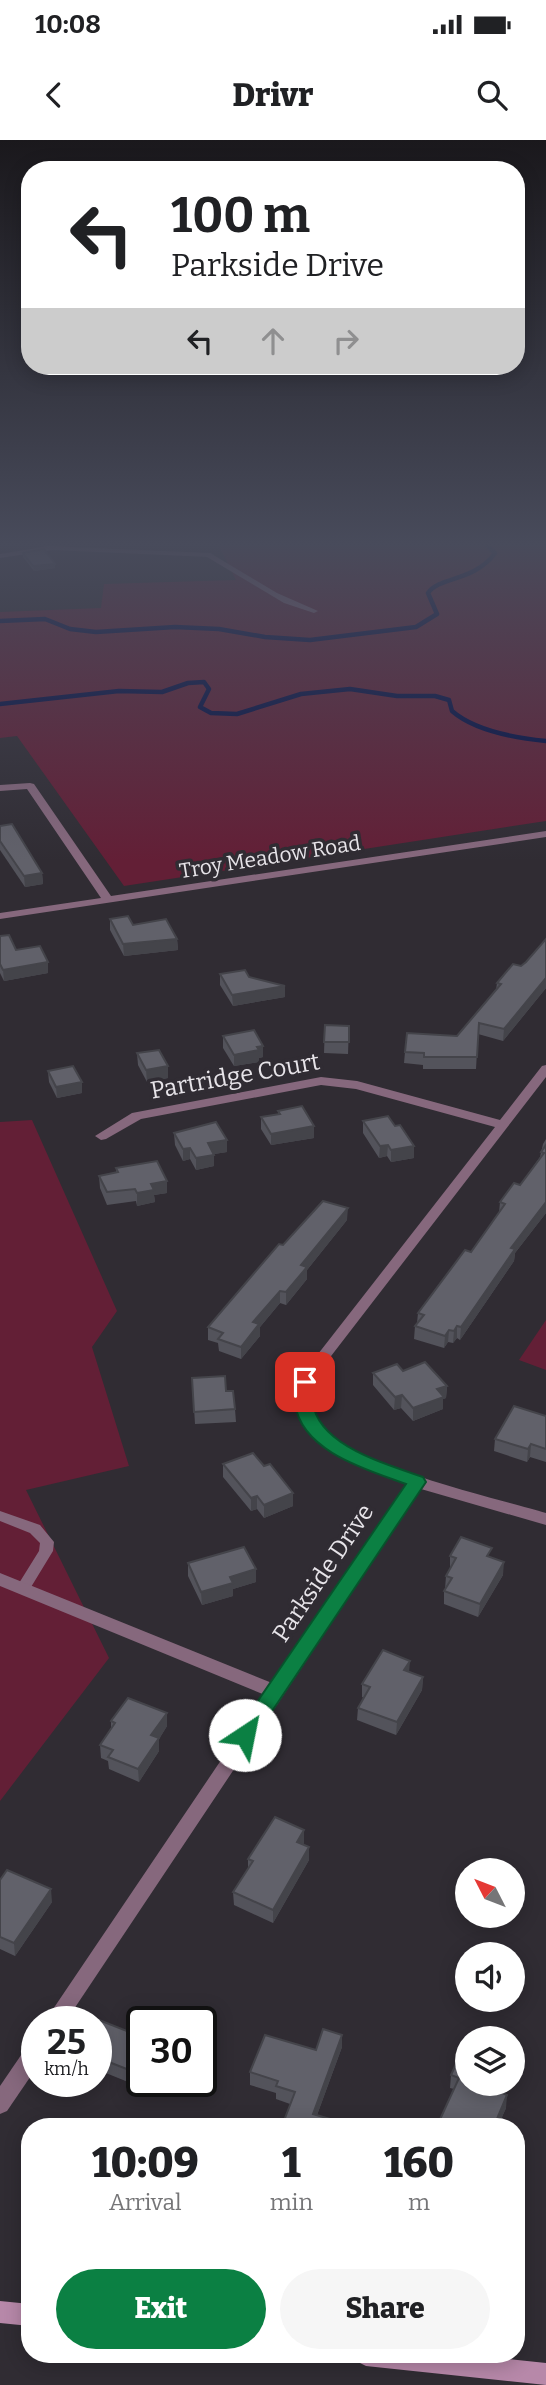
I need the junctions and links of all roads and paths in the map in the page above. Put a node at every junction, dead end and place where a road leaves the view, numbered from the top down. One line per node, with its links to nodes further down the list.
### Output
1 (0, 788): 3 (street)
2 (546, 834): 3 (street, Troy Meadow Road)
3 (107, 900): 4 (street, Troy Meadow Road)
4 (0, 916)
5 (546, 1069): 6 (street)
6 (503, 1125): 7 (street, Partridge Court); 8 (street)
7 (101, 1136)
8 (417, 1482): 10 (street); 13 (street, Parkside Drive)
9 (0, 1516): 12 (lane)
10 (546, 1519)
11 (0, 1579): 12 (street)
12 (23, 1588): 13 (street)
13 (274, 1692): 14 (street, Parkside Drive)
14 (65, 2006)
15 (21, 2073): 16 (street)
16 (0, 2104)
17 (0, 2312): 18 (main road)
18 (21, 2314)
19 (443, 2363): 20 (main road)
20 (546, 2375)

